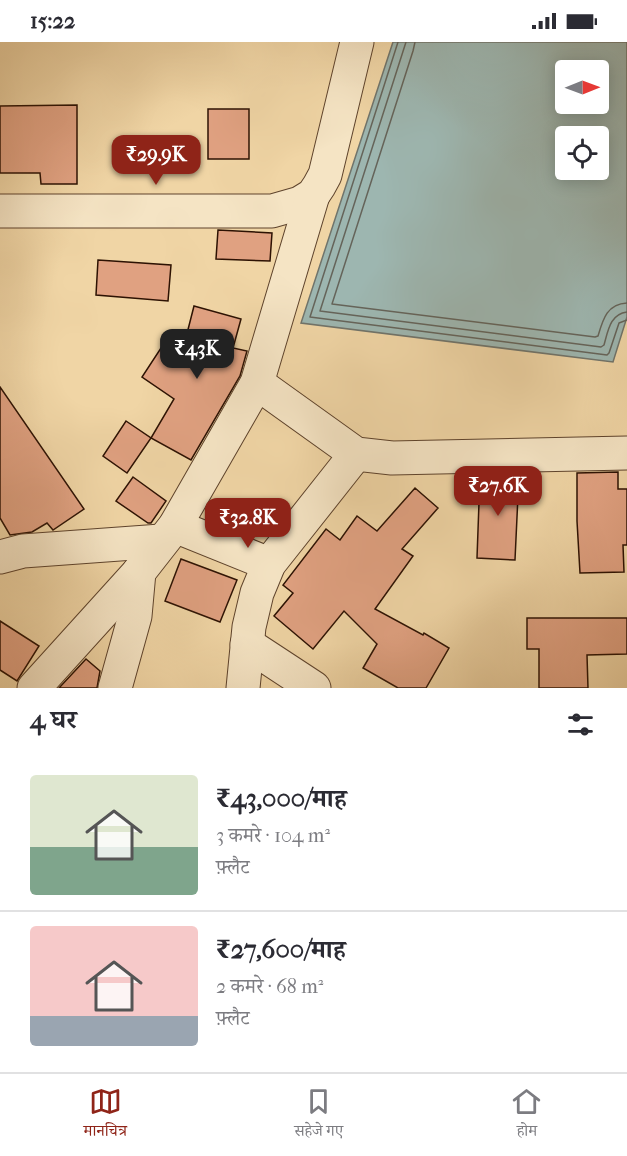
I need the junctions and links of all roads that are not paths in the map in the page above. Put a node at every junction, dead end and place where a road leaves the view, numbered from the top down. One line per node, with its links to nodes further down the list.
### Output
1 (357, 42): 2 (street)
2 (313, 195): 3 (street); 4 (street)
3 (0, 212)
4 (257, 383): 6 (street); 7 (street)
5 (627, 453): 6 (street)
6 (356, 454): 9 (street)
7 (168, 533): 8 (street); 9 (street); 10 (street)
8 (0, 557)
9 (269, 564): 11 (street)
10 (139, 572): 12 (street); 13 (street)
11 (247, 644): 14 (street); 15 (street)
12 (34, 688)
13 (115, 688)
14 (243, 688)
15 (314, 688)

